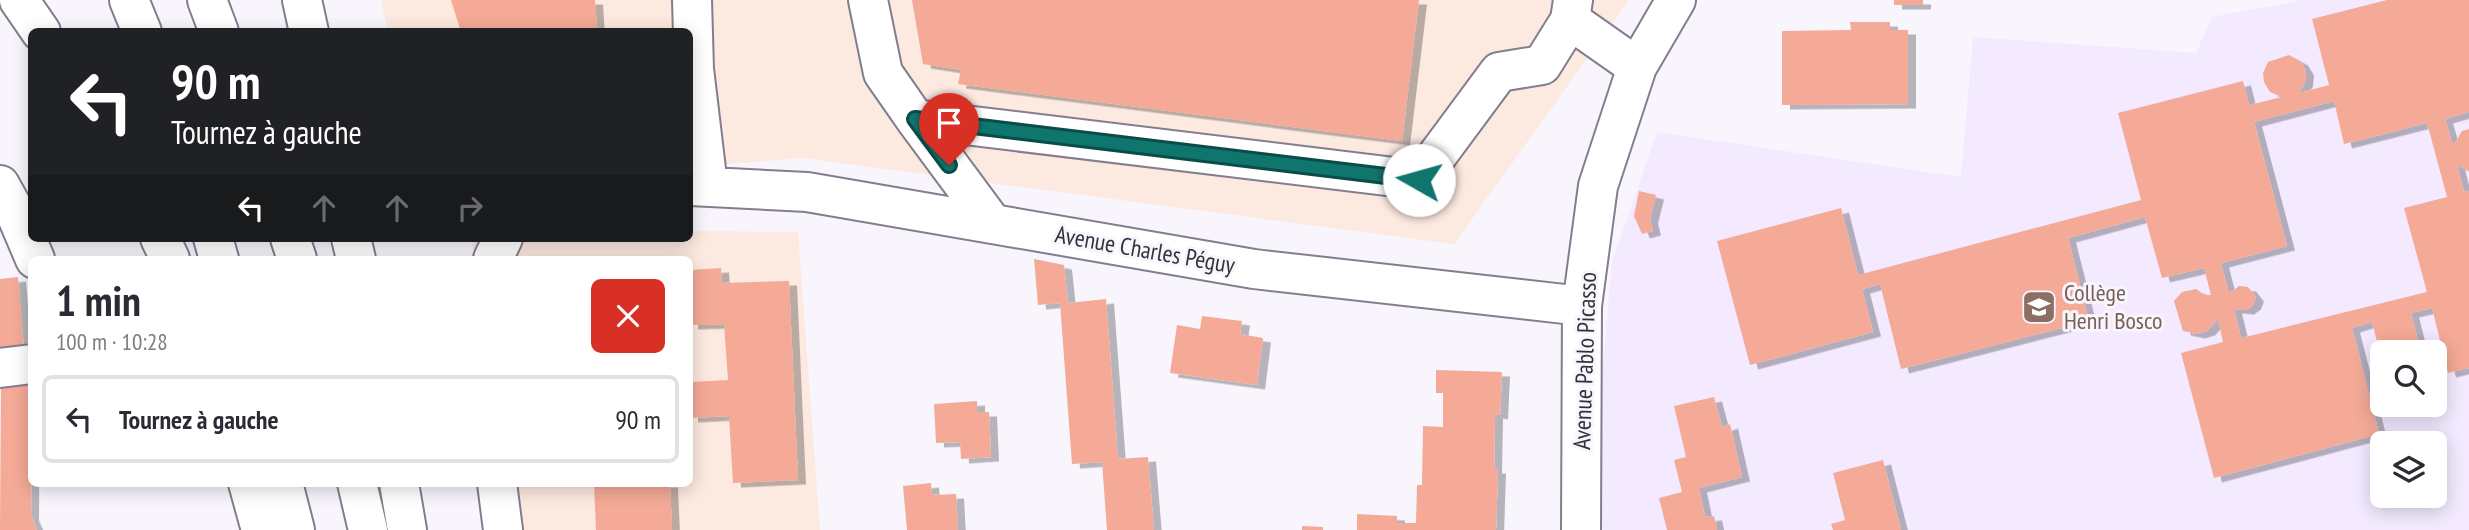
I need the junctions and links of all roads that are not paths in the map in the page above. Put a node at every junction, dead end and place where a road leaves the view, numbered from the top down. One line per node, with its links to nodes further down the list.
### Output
1 (19, 0): 9 (main road)
2 (129, 0): 10 (main road)
3 (208, 0): 11 (main road)
4 (302, 0): 12 (main road)
5 (692, 0): 13 (main road)
6 (868, 0): 16 (main road)
7 (1676, 0): 15 (main road, Avenue Pablo Picasso)
8 (1571, 10): 15 (main road); 16 (main road)
9 (38, 28)
10 (140, 28)
11 (218, 28)
12 (308, 28)
13 (693, 28)
14 (693, 34): 17 (main road)
15 (1637, 67): 21 (main road, Avenue Pablo Picasso)
16 (915, 119): 19 (main road)
17 (699, 186): 19 (main road, Avenue Charles Péguy)
18 (5, 203): 20 (main road)
19 (992, 223): 21 (main road, Avenue Charles Péguy)
20 (33, 256)
21 (1582, 306): 34 (main road, Avenue Pablo Picasso)
22 (28, 364): 23 (main road)
23 (0, 368)
24 (249, 487): 29 (main road)
25 (284, 487): 30 (main road)
26 (358, 487): 31 (main road)
27 (400, 487): 32 (main road)
28 (498, 487): 33 (main road)
29 (261, 530)
30 (295, 530)
31 (368, 530)
32 (407, 530)
33 (503, 530)
34 (1581, 530)

